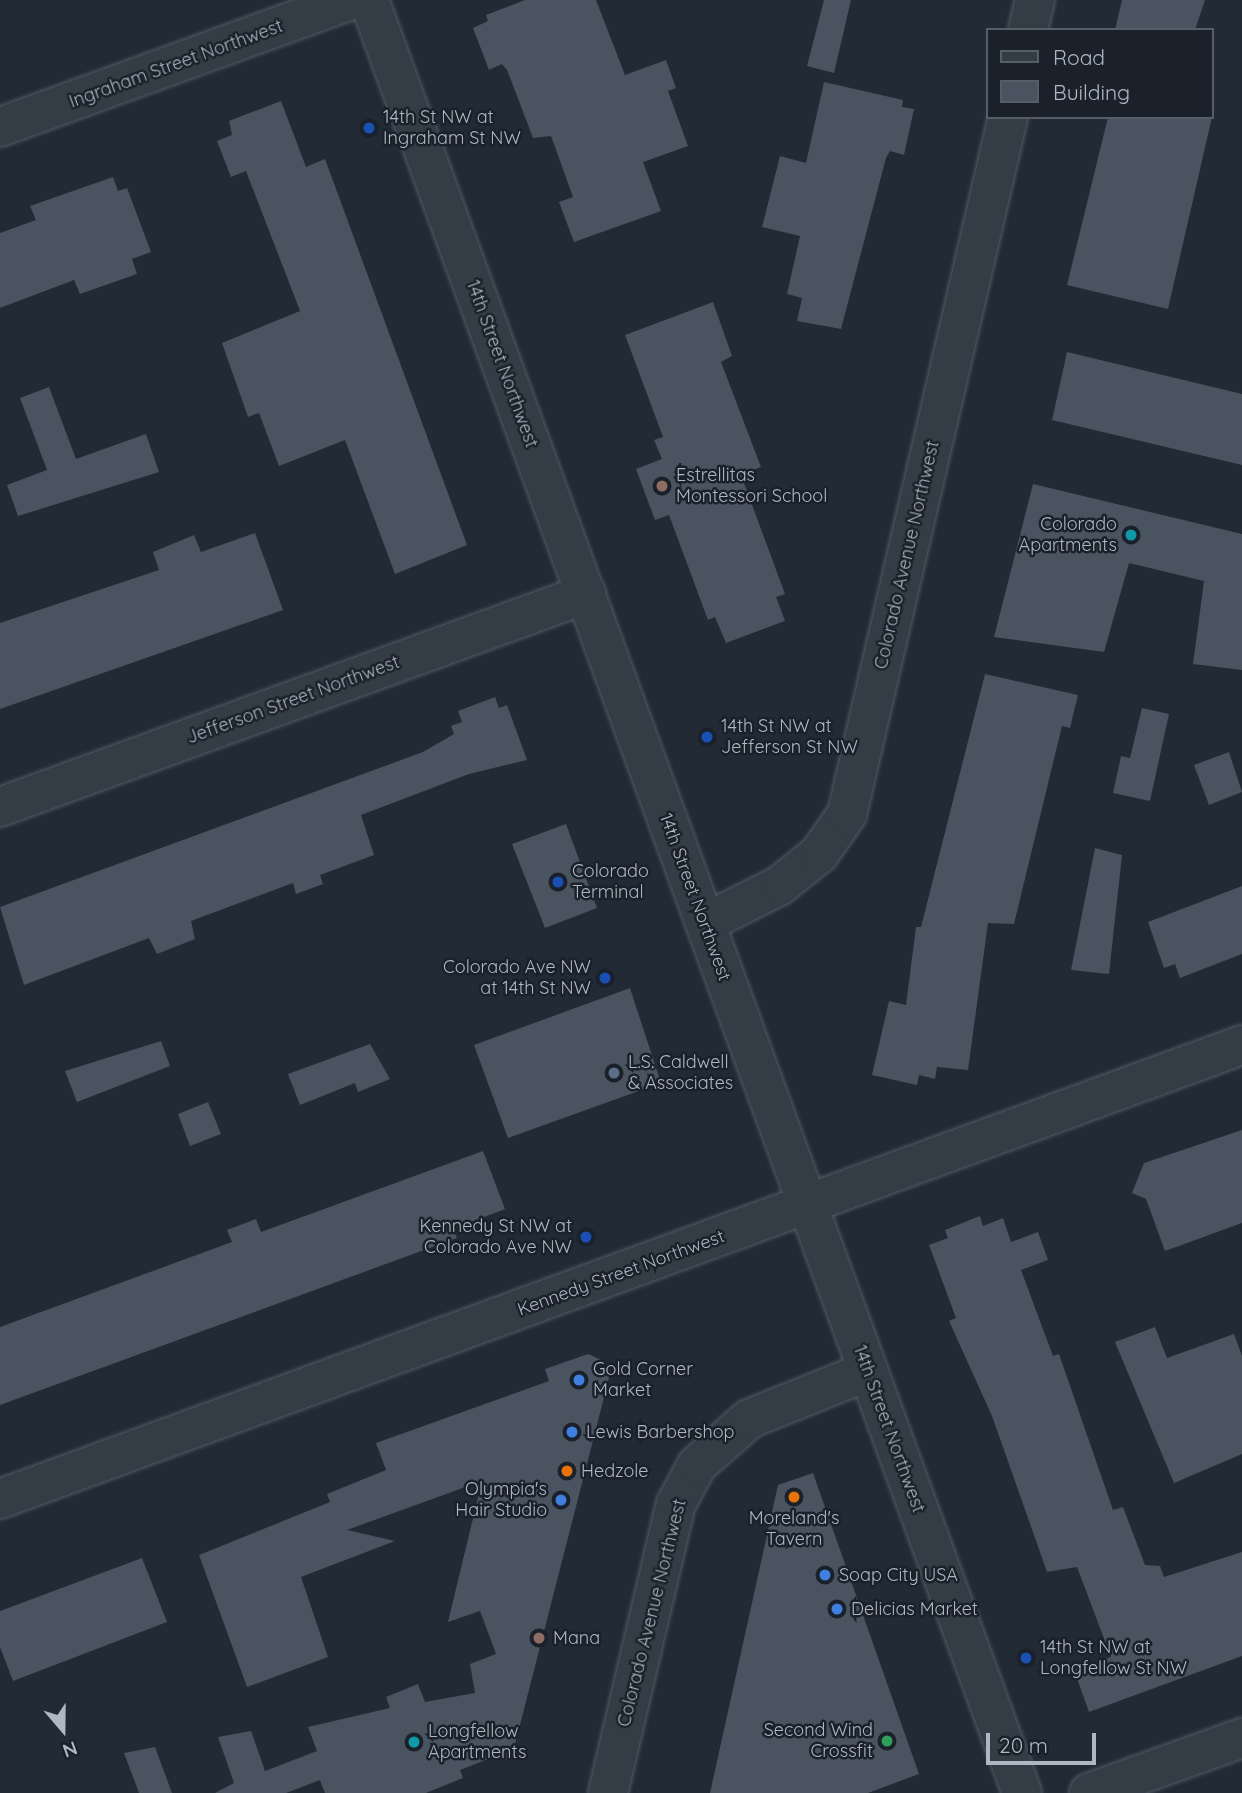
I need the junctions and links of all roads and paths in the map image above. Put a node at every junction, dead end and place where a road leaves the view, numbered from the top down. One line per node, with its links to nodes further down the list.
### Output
1 (351, 0): 6 (street, Ingraham Street Northwest)
2 (369, 0): 7 (street, 14th Street Northwest)
3 (1035, 0): 4 (street)
4 (1028, 28)
5 (1008, 119): 9 (street, Colorado Avenue Northwest)
6 (0, 127)
7 (586, 594): 8 (street, Jefferson Street Northwest); 9 (street, 14th Street Northwest)
8 (0, 807)
9 (705, 923): 11 (street, 14th Street Northwest)
10 (1242, 1045): 11 (street, Kennedy Street Northwest)
11 (807, 1203): 12 (street, 14th Street Northwest); 13 (street, Kennedy Street Northwest)
12 (868, 1371): 15 (street, Colorado Avenue Northwest); 16 (street, 14th Street Northwest)
13 (0, 1499)
14 (1242, 1738): 17 (street)
15 (608, 1793)
16 (1021, 1793)
17 (1089, 1793)

